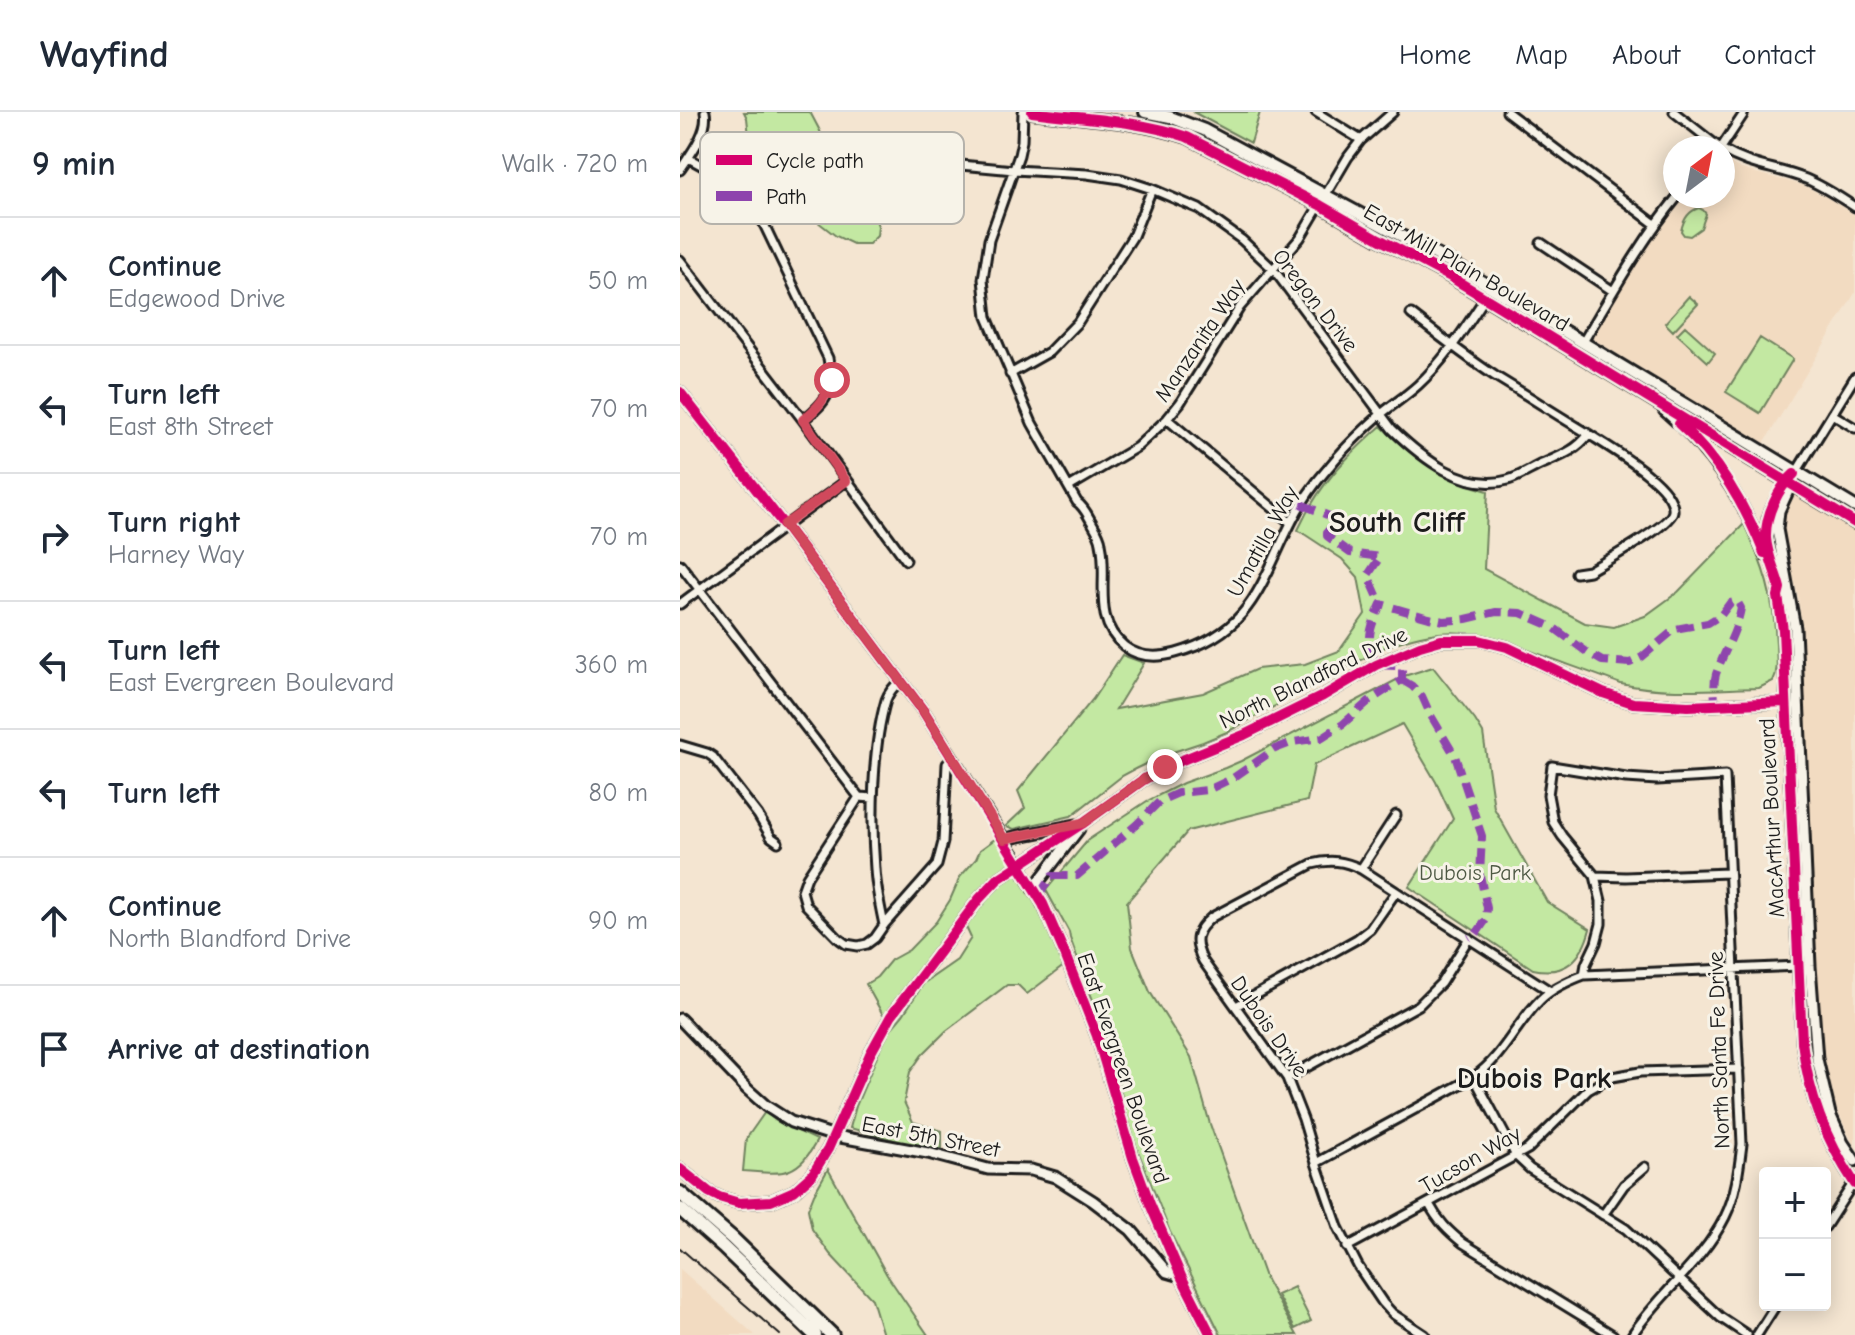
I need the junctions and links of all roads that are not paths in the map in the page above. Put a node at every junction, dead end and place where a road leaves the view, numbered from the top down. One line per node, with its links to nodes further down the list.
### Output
1 (1023, 112): 18 (street)
2 (1032, 112): 21 (main road, East Mill Plain Boulevard)
3 (1145, 112): 20 (main road, East Mill Plain Boulevard)
4 (1316, 112): 12 (street)
5 (1393, 112): 12 (street, Manzanita Way)
6 (1507, 112): 25 (street)
7 (1674, 112): 10 (street)
8 (1744, 112): 11 (street)
9 (700, 136): 14 (street)
10 (1704, 136)
11 (1729, 136)
12 (1361, 140): 20 (street, Manzanita Way)
13 (1735, 157): 22 (street)
14 (688, 158): 15 (street); 17 (street)
15 (700, 164)
16 (964, 165): 18 (street, Oregon Drive)
17 (680, 170)
18 (1014, 170): 19 (street, Oregon Drive); 34 (street)
19 (1152, 189): 28 (street, Oregon Drive); 34 (street)
20 (1326, 194): 21 (street, Manzanita Way); 32 (main road, East Mill Plain Boulevard)
21 (1320, 205): 28 (street, Manzanita Way); 30 (main road, East Mill Plain Boulevard)
22 (1855, 207)
23 (1668, 208): 25 (street)
24 (764, 224): 41 (street)
25 (1655, 224): 29 (street)
26 (1541, 243): 29 (street)
27 (680, 260): 41 (street)
28 (1274, 270): 39 (street, Oregon Drive); 40 (street, Manzanita Way)
29 (1613, 291): 32 (street)
30 (1485, 298): 33 (street, Umatilla Way); 37 (main road, East Mill Plain Boulevard)
31 (1411, 314): 33 (street)
32 (1583, 342): 44 (main road, East Mill Plain Boulevard)
33 (1452, 346): 39 (street, Umatilla Way); 43 (street)
34 (1010, 374): 47 (street)
35 (1855, 377): 38 (street)
36 (680, 392): 51 (street, East Evergreen Boulevard)
37 (1646, 395): 46 (main road, East Mill Plain Boulevard); 56 (street)
38 (1832, 414): 42 (street); 44 (street)
39 (1381, 415): 43 (street, Oregon Drive); 49 (street, Umatilla Way)
40 (1167, 419): 47 (street, Manzanita Way); 49 (street)
41 (803, 420): 45 (street)
42 (1855, 428)
43 (1588, 435): 54 (street)
44 (1797, 471): 46 (street, MacArthur Boulevard); 48 (main road, East Mill Plain Boulevard)
45 (846, 481): 51 (street); 52 (street)
46 (1789, 482): 50 (main road, East Mill Plain Boulevard); 56 (street, MacArthur Boulevard); 76 (street, MacArthur Boulevard)
47 (1069, 487): 49 (street, Umatilla Way)
48 (1855, 507)
49 (1291, 523)
50 (1855, 523)
51 (784, 525): 55 (street); 58 (street, East Evergreen Boulevard)
52 (906, 560)
53 (680, 564): 55 (street)
54 (1576, 573)
55 (700, 589): 57 (street); 62 (street)
56 (1778, 596): 59 (street, MacArthur Boulevard)
57 (680, 604)
58 (901, 680): 61 (street, East Evergreen Boulevard); 63 (street)
59 (1786, 702): 65 (street, North Blandford Drive); 75 (street, MacArthur Boulevard)
60 (680, 745): 67 (street)
61 (954, 758): 66 (street, East Evergreen Boulevard); 73 (street)
62 (859, 797): 63 (street); 73 (street)
63 (873, 798): 73 (street)
64 (1396, 815): 68 (street)
65 (1083, 823): 66 (street); 71 (street); 85 (street, North Blandford Drive)
66 (1004, 839): 71 (street, East Evergreen Boulevard, bridge)
67 (778, 842)
68 (1361, 869): 72 (street); 80 (street, Dubois Drive)
69 (1728, 873): 70 (street); 70 (street, North Santa Fe Drive); 77 (street, North Santa Fe Drive)
70 (1595, 876): 78 (street)
71 (1033, 889): 98 (street, East Evergreen Boulevard)
72 (1396, 892): 74 (street); 80 (street)
73 (884, 925)
74 (1469, 938): 79 (street); 84 (street)
75 (1798, 966): 76 (street); 77 (street); 91 (street, MacArthur Boulevard)
76 (1810, 966): 87 (street, MacArthur Boulevard)
77 (1733, 968): 78 (street); 82 (street, North Santa Fe Drive)
78 (1584, 975): 79 (street)
79 (1550, 991): 83 (street)
80 (1236, 1006): 84 (street, Dubois Drive)
81 (680, 1019): 85 (street, East 5th Street)
82 (1739, 1069): 86 (street, Tucson Way); 99 (street, North Santa Fe Drive)
83 (1474, 1077): 86 (street); 88 (street)
84 (1287, 1078): 88 (street, Dubois Drive)
85 (835, 1136): 90 (street, North Blandford Drive); 98 (street, East 5th Street)
86 (1516, 1156): 93 (street, Tucson Way); 95 (street)
87 (1855, 1161)
88 (1316, 1163): 97 (street, Dubois Drive)
89 (1645, 1167): 95 (street)
90 (680, 1169)
91 (1855, 1181): 96 (street)
92 (680, 1193): 102 (highway)
93 (1429, 1204): 97 (street, Tucson Way); 105 (street)
94 (680, 1209): 101 (highway)
95 (1603, 1215): 99 (street)
96 (1831, 1218)
97 (1347, 1247): 104 (street, Dubois Drive)
98 (1181, 1276): 103 (street, East Evergreen Boulevard)
99 (1679, 1278): 106 (street, North Santa Fe Drive); 107 (street)
100 (1772, 1311): 108 (street)
101 (815, 1335)
102 (832, 1335)
103 (1211, 1335)
104 (1425, 1335)
105 (1613, 1335)
106 (1632, 1335)
107 (1747, 1335)
108 (1757, 1335)

